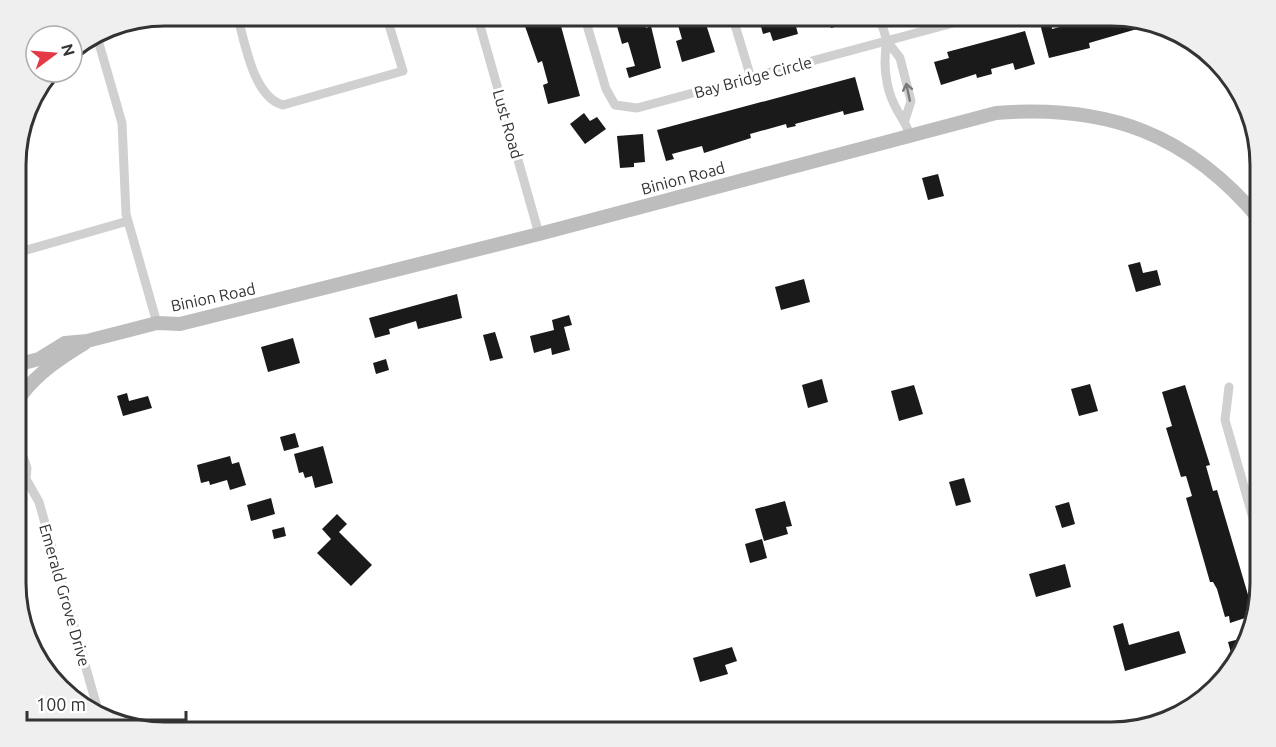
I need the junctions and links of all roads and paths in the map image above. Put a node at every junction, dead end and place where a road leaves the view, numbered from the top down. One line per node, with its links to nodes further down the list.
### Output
1 (240, 26): 2 (street)
2 (389, 26)
3 (480, 26): 15 (street, Lust Road)
4 (587, 26): 10 (street, Bay Bridge Circle)
5 (735, 26): 10 (street)
6 (882, 26): 8 (street)
7 (942, 26): 8 (street, Bay Bridge Circle)
8 (887, 41): 10 (street, Bay Bridge Circle); 11 (street); 11 (street, one-way to 8)
9 (99, 42): 14 (street)
10 (751, 78)
11 (905, 120): 12 (street)
12 (910, 135): 13 (main road, Binion Road); 15 (main road, Binion Road)
13 (1250, 208)
14 (128, 221): 16 (street); 17 (street)
15 (540, 234): 17 (main road, Binion Road)
16 (26, 250)
17 (157, 324): 18 (main road, Binion Road)
18 (87, 341): 19 (main road, Binion Road); 21 (main road, Binion Road)
19 (26, 362)
20 (1229, 387): 24 (street)
21 (26, 389)
22 (26, 465): 23 (street, Emerald Grove Drive)
23 (26, 479): 25 (street, Emerald Grove Drive)
24 (1250, 508)
25 (96, 704)

